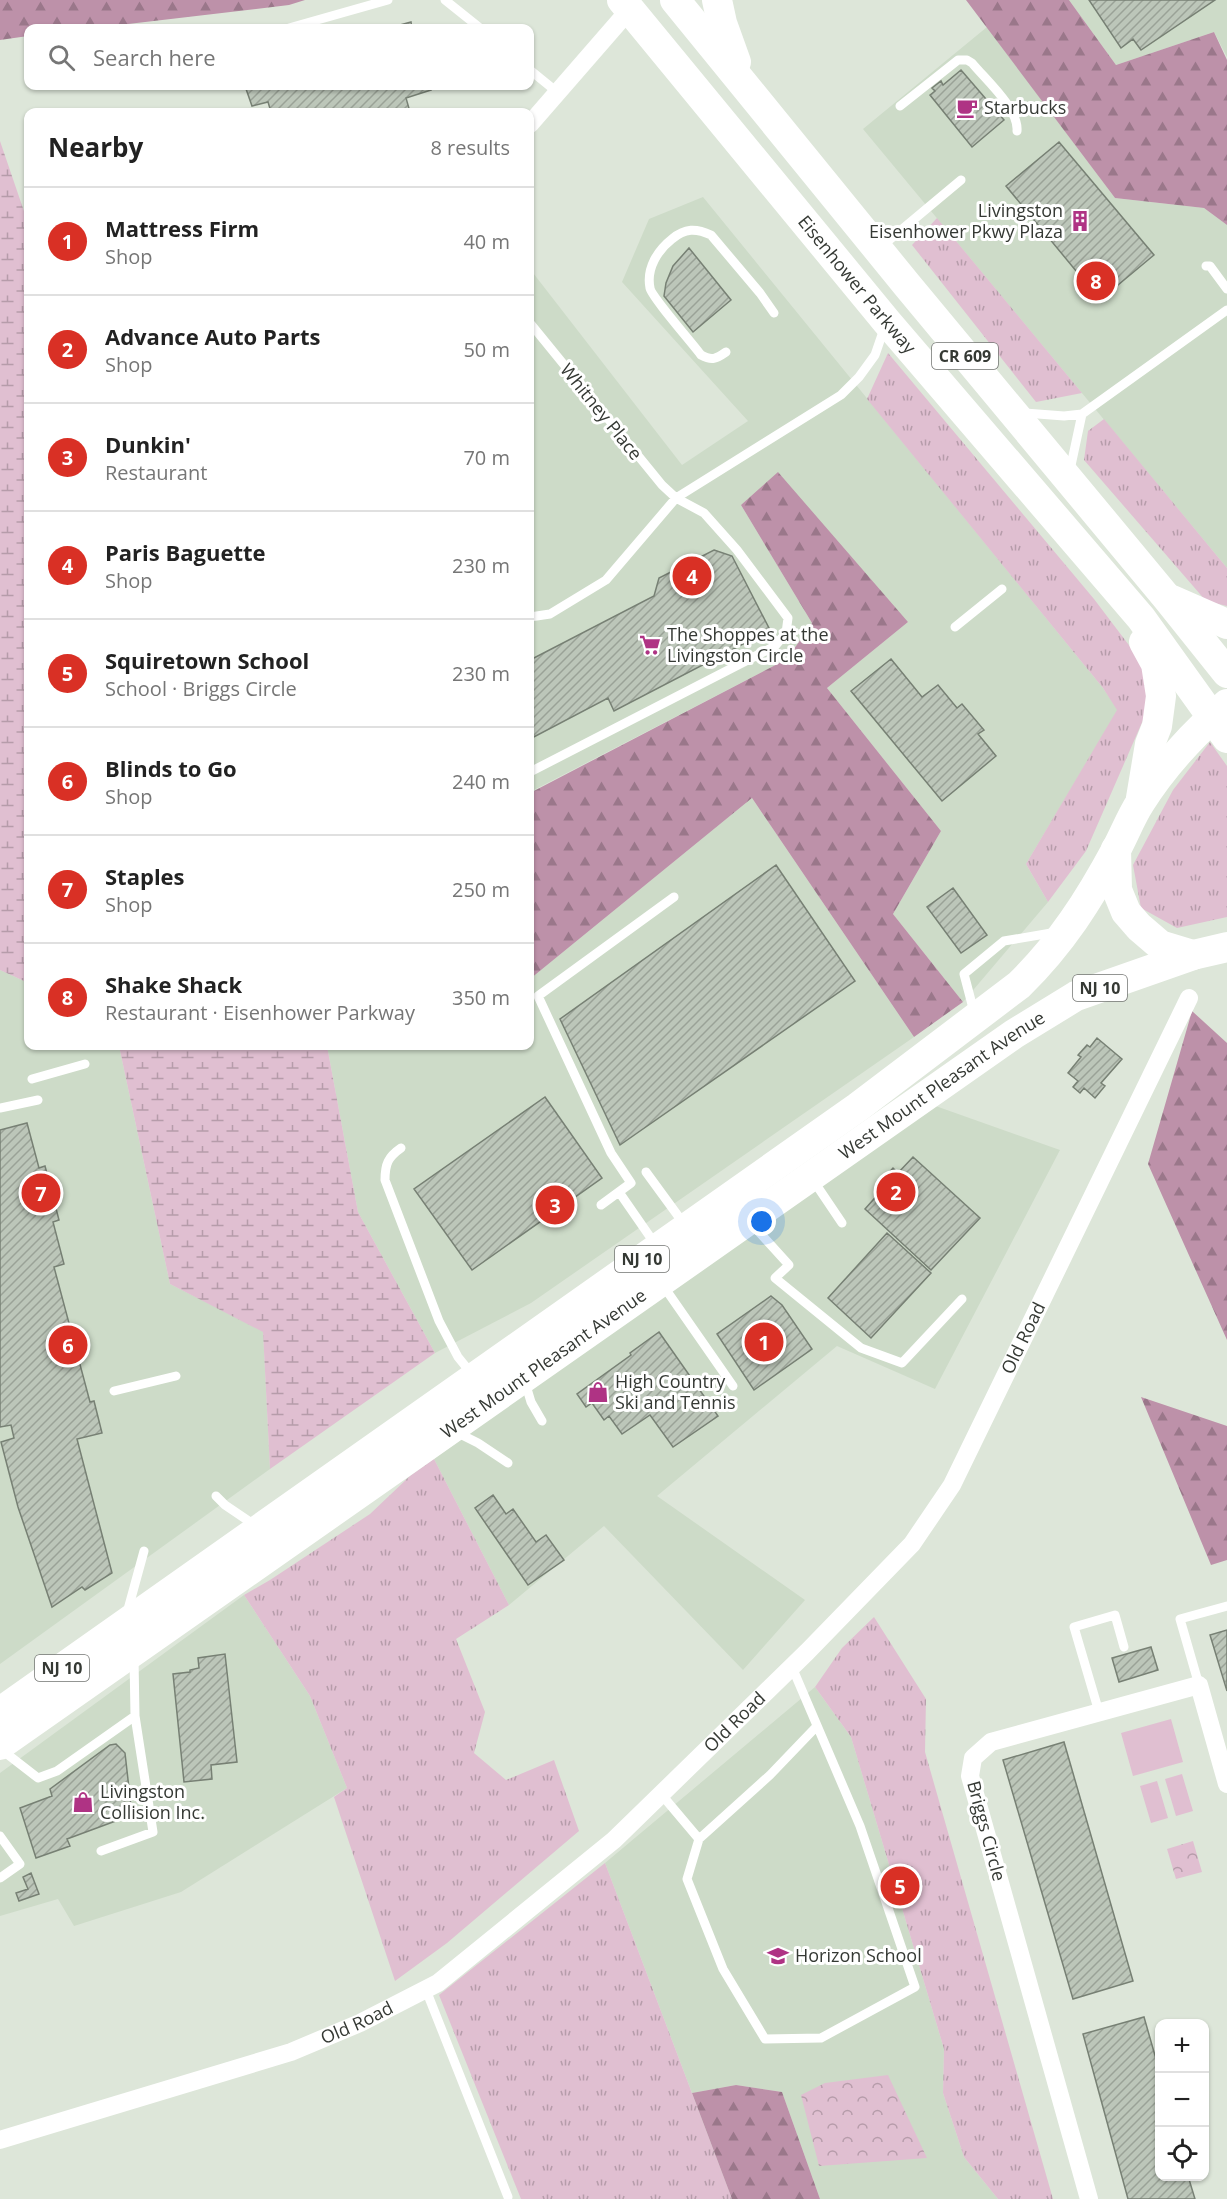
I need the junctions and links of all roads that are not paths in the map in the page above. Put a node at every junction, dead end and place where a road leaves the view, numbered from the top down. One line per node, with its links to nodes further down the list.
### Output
1 (388, 0): 6 (lane)
2 (446, 0): 7 (lane)
3 (675, 0): 9 (main road, Eisenhower Parkway / CR 609)
4 (717, 0): 9 (main road)
5 (626, 5): 10 (street); 20 (main road, Eisenhower Parkway / CR 609)
6 (303, 24)
7 (475, 24)
8 (534, 73): 10 (lane)
9 (743, 82): 15 (main road, Eisenhower Parkway / CR 609)
10 (557, 92): 12 (street)
11 (900, 106): 13 (lane)
12 (534, 119)
13 (1017, 131)
14 (961, 180): 15 (lane)
15 (878, 250): 23 (main road, Eisenhower Parkway / CR 609)
16 (1206, 266): 17 (lane)
17 (1227, 289)
18 (1227, 310): 24 (lane)
19 (774, 313): 22 (lane)
20 (887, 322): 26 (lane); 30 (main road, Eisenhower Parkway / CR 609)
21 (534, 328): 26 (lane, Whitney Place)
22 (726, 352)
23 (1011, 411): 24 (lane); 25 (main road, Eisenhower Parkway / CR 609)
24 (1082, 414): 25 (lane)
25 (1069, 481): 28 (main road, Eisenhower Parkway / CR 609)
26 (676, 498): 29 (lane); 35 (lane, Whitney Place)
27 (1002, 589): 32 (lane)
28 (1167, 598): 31 (main road); 33 (main road, Eisenhower Parkway / CR 609)
29 (534, 616)
30 (1141, 618): 34 (main road, Eisenhower Parkway / CR 609); 36 (main road)
31 (1227, 624)
32 (955, 627)
33 (1227, 673)
34 (1222, 720): 36 (main road, NJ 10)
35 (534, 770)
36 (1140, 803): 37 (main road, NJ 10)
37 (1116, 849): 39 (main road, West Mount Pleasant Avenue / NJ 10); 40 (main road)
38 (674, 897): 50 (lane)
39 (1068, 930): 42 (main road, West Mount Pleasant Avenue / NJ 10); 42 (lane)
40 (1214, 952): 49 (main road, West Mount Pleasant Avenue / NJ 10)
41 (1188, 998): 72 (street, Old Road)
42 (976, 1018): 54 (main road, West Mount Pleasant Avenue / NJ 10)
43 (86, 1064): 44 (lane)
44 (32, 1079)
45 (38, 1100): 46 (lane)
46 (0, 1108)
47 (401, 1148): 59 (lane)
48 (646, 1172): 54 (lane)
49 (811, 1177): 52 (main road, West Mount Pleasant Avenue / NJ 10); 53 (lane)
50 (619, 1192): 51 (lane); 55 (lane)
51 (601, 1205)
52 (749, 1220): 56 (main road, West Mount Pleasant Avenue / NJ 10); 57 (lane)
53 (842, 1222)
54 (687, 1228): 55 (main road, West Mount Pleasant Avenue / NJ 10)
55 (657, 1249): 59 (main road, West Mount Pleasant Avenue / NJ 10)
56 (661, 1282): 60 (main road, West Mount Pleasant Avenue / NJ 10); 61 (lane)
57 (962, 1299)
58 (176, 1376): 62 (lane)
59 (475, 1377): 67 (main road, West Mount Pleasant Avenue / NJ 10)
60 (523, 1379): 63 (lane); 64 (main road, West Mount Pleasant Avenue / NJ 10)
61 (733, 1386)
62 (114, 1391)
63 (542, 1421)
64 (451, 1429): 65 (lane); 70 (main road, West Mount Pleasant Avenue / NJ 10)
65 (508, 1463)
66 (216, 1496): 67 (lane)
67 (260, 1529): 70 (main road, West Mount Pleasant Avenue / NJ 10)
68 (144, 1551): 70 (lane)
69 (1227, 1605): 73 (lane)
70 (129, 1638): 74 (main road, West Mount Pleasant Avenue / NJ 10); 76 (lane); 78 (main road, West Mount Pleasant Avenue / NJ 10)
71 (1124, 1647): 75 (lane)
72 (792, 1667): 77 (lane); 80 (street, Old Road)
73 (1199, 1685): 75 (street, Briggs Circle); 79 (street)
74 (0, 1712)
75 (1099, 1712): 88 (street, Briggs Circle)
76 (135, 1716): 78 (lane); 83 (lane)
77 (817, 1726): 82 (lane); 82 (lane)
78 (0, 1746)
79 (1227, 1784)
80 (661, 1794): 82 (lane); 85 (street, Old Road)
81 (0, 1836): 84 (lane)
82 (699, 1839)
83 (101, 1851)
84 (0, 1878)
85 (426, 1990): 86 (street, Old Road); 87 (lane)
86 (0, 2140)
87 (508, 2197)
88 (1089, 2199)

